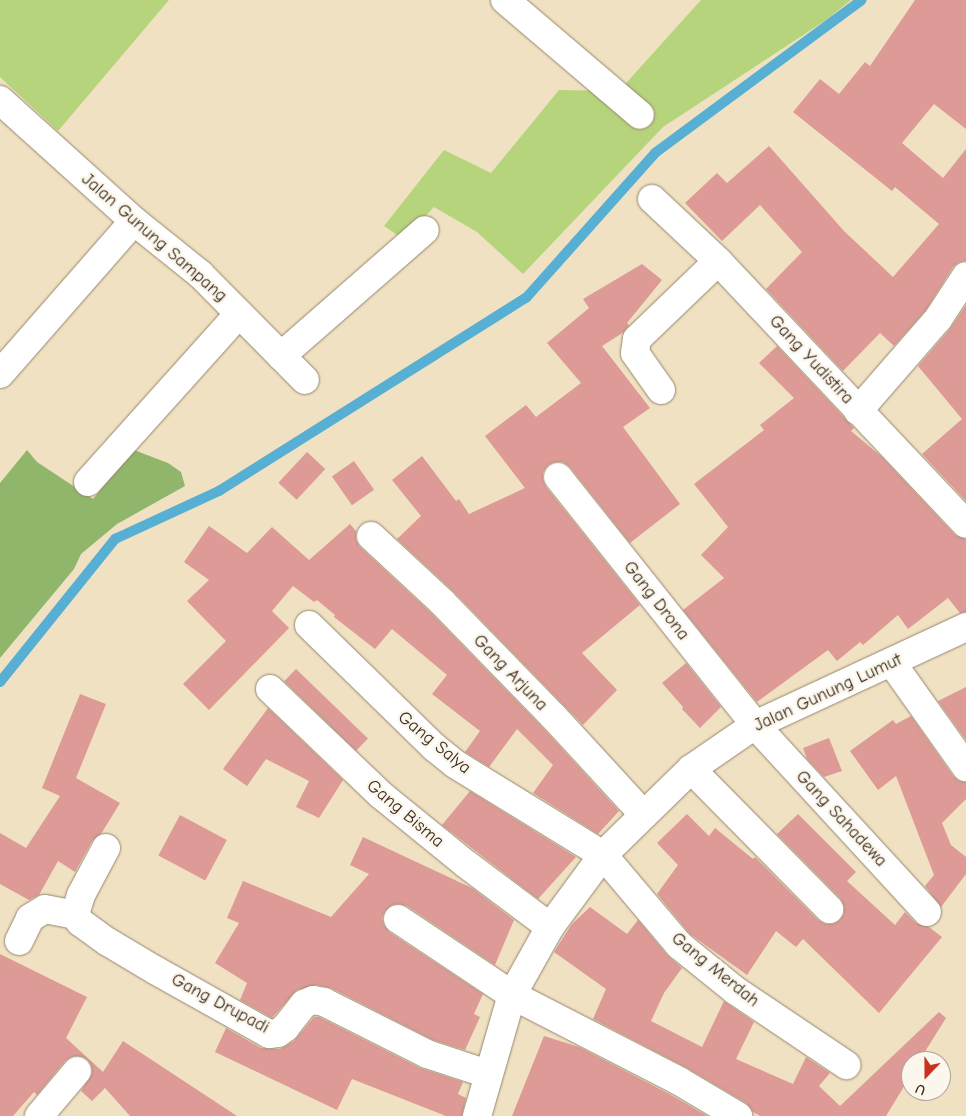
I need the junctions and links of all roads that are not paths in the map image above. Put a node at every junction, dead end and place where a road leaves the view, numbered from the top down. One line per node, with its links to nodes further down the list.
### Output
1 (504, 0): 3 (street)
2 (0, 100): 5 (street, Jalan Gunung Sampang)
3 (640, 115)
4 (652, 199): 7 (street, Gang Yudistira)
5 (134, 221): 9 (street, Jalan Gunung Sampang); 11 (street)
6 (425, 230): 10 (street)
7 (718, 261): 13 (street); 14 (street, Gang Yudistira)
8 (966, 276): 14 (street)
9 (239, 314): 10 (street, Jalan Gunung Sampang); 16 (street)
10 (281, 356): 12 (street, Jalan Gunung Sampang)
11 (0, 374)
12 (305, 380)
13 (661, 390)
14 (858, 411): 17 (street, Gang Yudistira)
15 (558, 477): 23 (street, Gang Drona)
16 (88, 482)
17 (966, 524)
18 (371, 536): 26 (street, Gang Arjuna)
19 (309, 625): 28 (street, Gang Salya)
20 (966, 627): 21 (street, Jalan Gunung Lumut)
21 (892, 662): 23 (street, Jalan Gunung Lumut); 24 (street)
22 (270, 689): 33 (street, Gang Bisma)
23 (755, 725): 25 (street, Jalan Gunung Lumut); 30 (street, Gang Sahadewa)
24 (966, 767)
25 (691, 769): 26 (street, Jalan Gunung Lumut); 29 (street)
26 (644, 815): 28 (street, Jalan Gunung Lumut)
27 (106, 848): 31 (street)
28 (603, 855): 33 (street, Jalan Gunung Lumut); 36 (street, Gang Merdah)
29 (829, 909)
30 (927, 912)
31 (75, 915): 34 (street); 38 (street, Gang Drupadi)
32 (398, 919): 35 (street)
33 (550, 927): 35 (street, Jalan Gunung Lumut)
34 (20, 941)
35 (512, 995): 38 (street, Jalan Gunung Lumut); 41 (street)
36 (846, 1065)
37 (77, 1071): 39 (street)
38 (488, 1074): 40 (street, Jalan Gunung Lumut)
39 (39, 1116)
40 (477, 1116)
41 (738, 1116)

